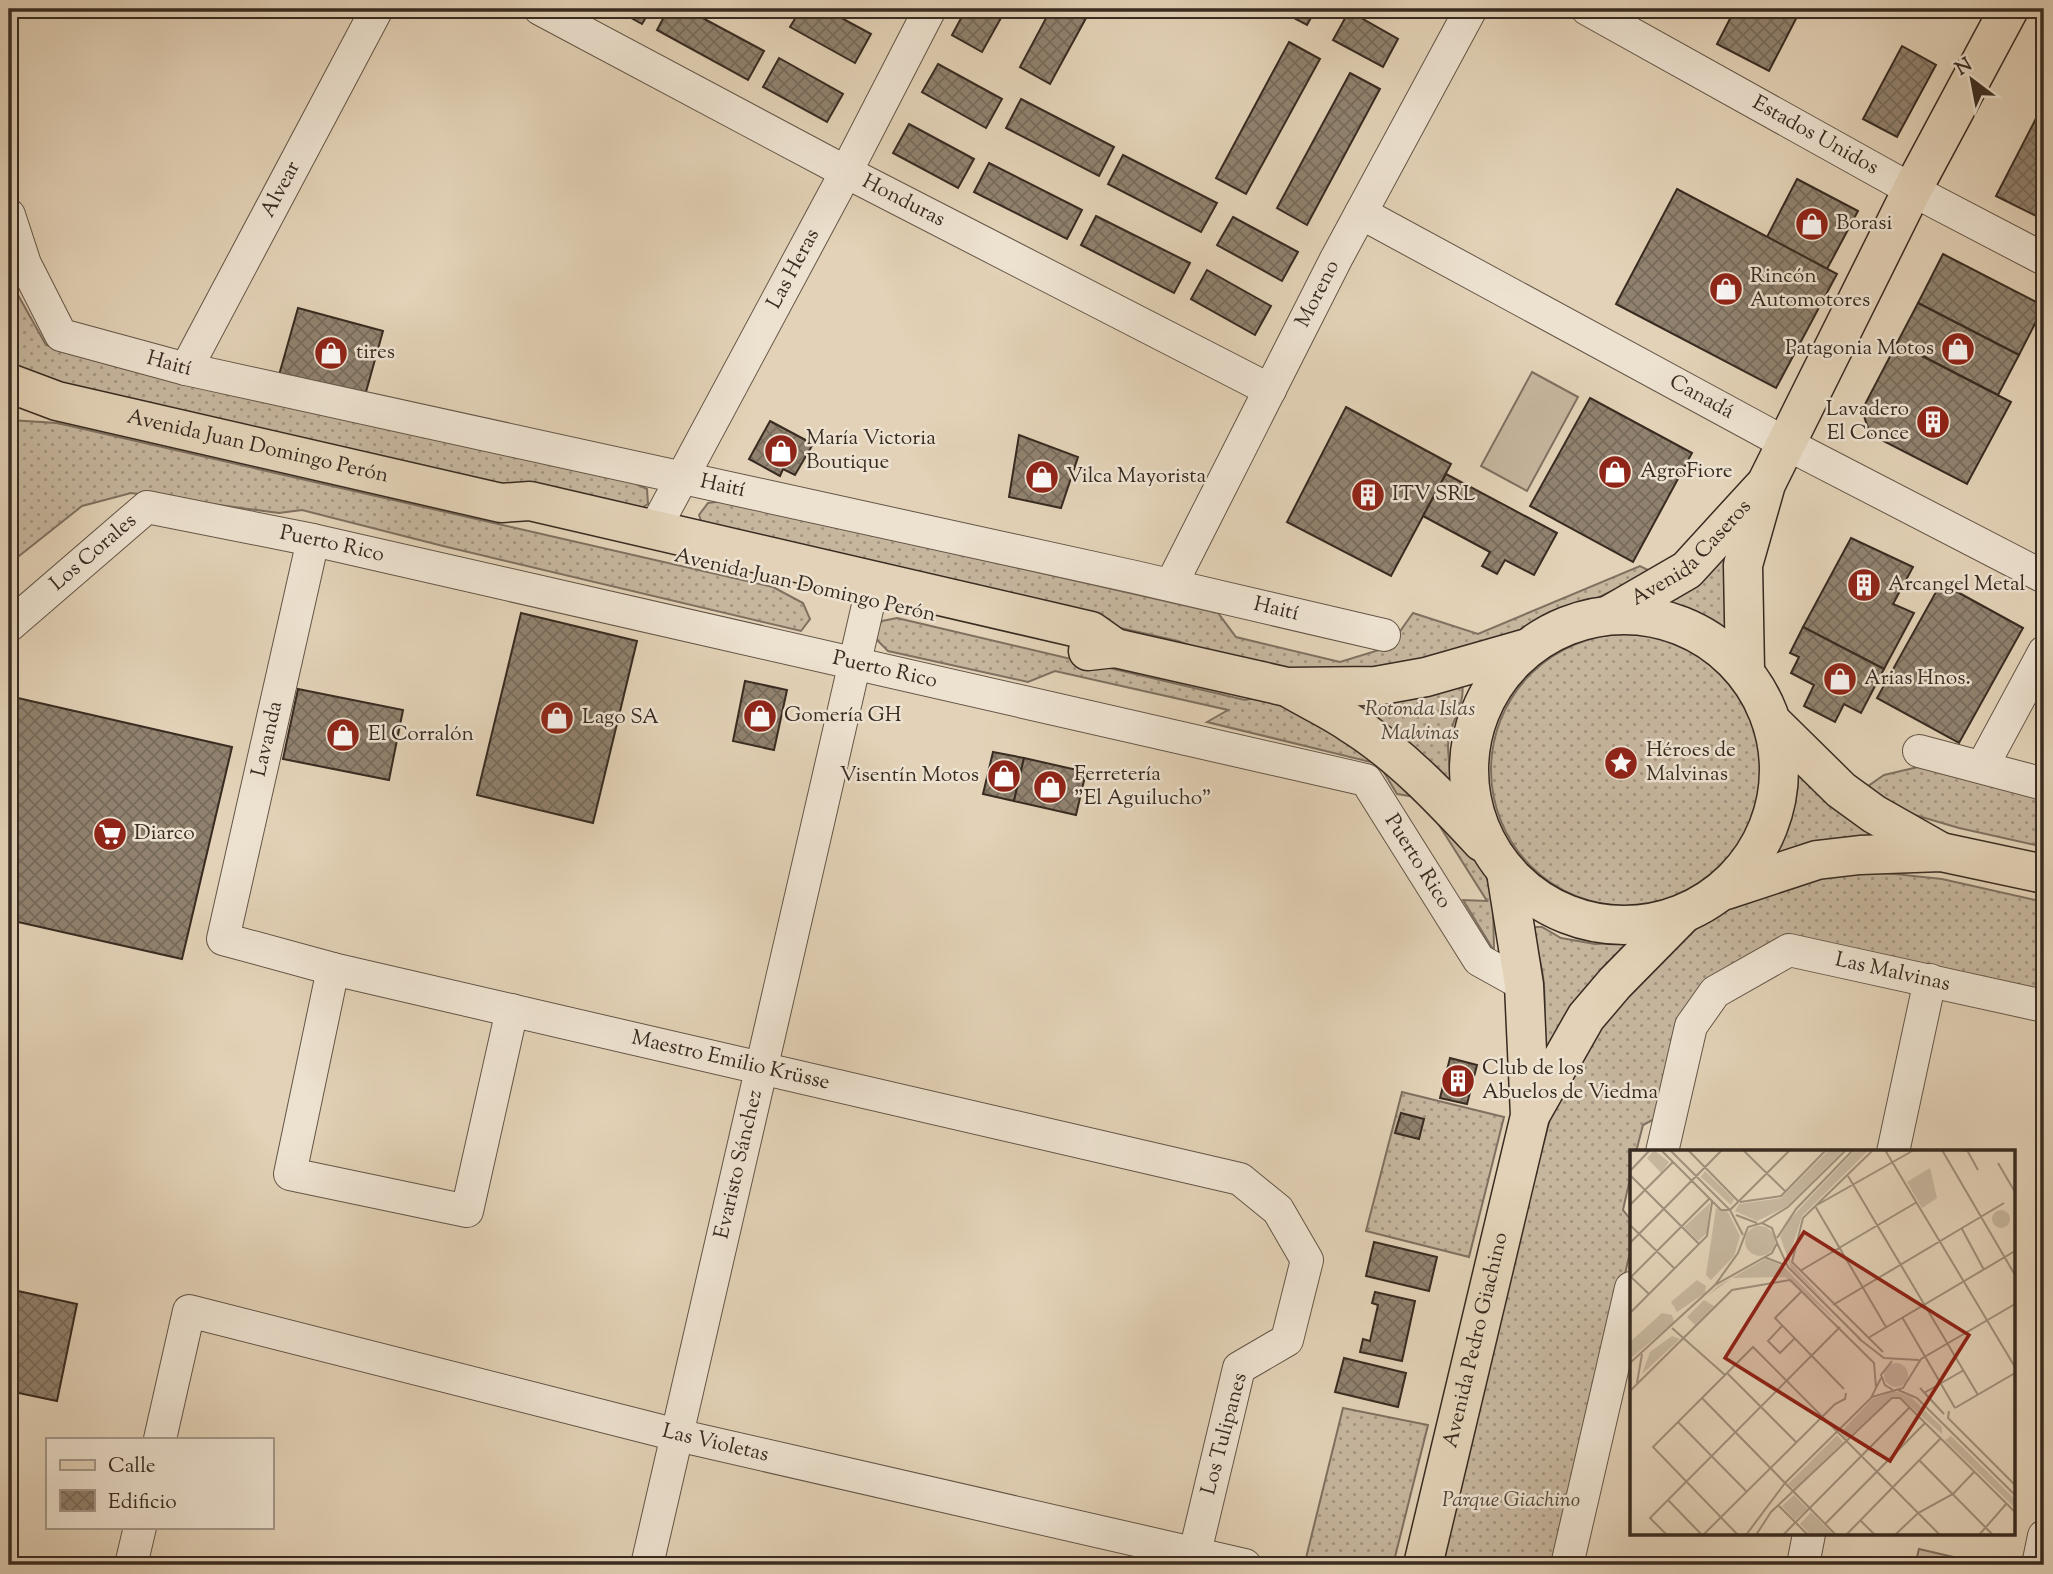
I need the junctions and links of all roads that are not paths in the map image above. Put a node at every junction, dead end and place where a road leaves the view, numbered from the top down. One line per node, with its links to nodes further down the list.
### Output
1 (377, 9): 12 (street, Alvear)
2 (540, 9): 7 (street, Honduras)
3 (930, 9): 7 (street, Las Heras)
4 (1471, 9): 9 (street, Moreno)
5 (1587, 9): 8 (street, Estados Unidos)
6 (2010, 9): 8 (main road, Avenida Caseros)
7 (846, 173): 14 (street, Honduras); 18 (street, Las Heras)
8 (1912, 190): 11 (street, Estados Unidos); 17 (main road, Avenida Caseros)
9 (1361, 213): 14 (street, Moreno); 17 (street, Canadá)
10 (9, 215): 12 (street, Haití)
11 (2044, 259)
12 (186, 369): 18 (street, Haití)
13 (9, 383): 15 (main road, Avenida Juan Domingo Perón)
14 (1270, 390): 25 (street, Moreno)
15 (57, 401): 16 (main road, Avenida Juan Domingo Perón); 20 (main road, Avenida Juan Domingo Perón)
16 (9, 403)
17 (1785, 443): 19 (main road, Avenida Caseros); 24 (street, Canadá)
18 (681, 478): 22 (street, Las Heras); 25 (street, Haití)
19 (1766, 484): 27 (main road, Avenida Caseros); 34 (main road, Avenida Caseros)
20 (501, 503): 22 (main road, Avenida Juan Domingo Perón); 26 (main road, Avenida Juan Domingo Perón)
21 (147, 507): 23 (street, Puerto Rico); 28 (street, Los Corales)
22 (654, 530): 30 (main road, Avenida Juan Domingo Perón)
23 (313, 540): 33 (street, Puerto Rico); 45 (street, Lavanda)
24 (2044, 577)
25 (1171, 585): 29 (street, Haití)
26 (869, 601): 30 (main road, Avenida Juan Domingo Perón); 33 (street, Evaristo Sánchez)
27 (1611, 614): 31 (main road); 34 (main road)
28 (9, 626)
29 (1384, 635)
30 (1115, 648): 35 (main road, Avenida Juan Domingo Perón)
31 (1524, 649): 35 (main road, Avenida Juan Domingo Perón); 41 (main road)
32 (2044, 652): 38 (street)
33 (854, 663): 48 (street, Puerto Rico); 51 (street, Evaristo Sánchez)
34 (1745, 670): 36 (main road)
35 (1287, 687): 41 (main road, Avenida Juan Domingo Perón)
36 (1775, 725): 40 (main road); 43 (main road)
37 (1919, 751): 38 (street)
38 (1982, 768): 39 (street)
39 (2044, 783)
40 (1941, 852): 42 (main road); 43 (main road)
41 (1498, 860): 44 (main road); 48 (main road, Avenida Pedro Giachino)
42 (2044, 874)
43 (1726, 890): 44 (main road)
44 (1681, 916): 52 (main road, Avenida Pedro Giachino)
45 (223, 939): 46 (street, Maestro Emilio Krüsse)
46 (333, 970): 50 (street, Maestro Emilio Krüsse); 50 (street)
47 (1930, 980): 49 (street, Las Malvinas); 53 (street, Las Malvinas); 54 (street)
48 (1524, 985): 52 (main road, Avenida Pedro Giachino)
49 (2044, 1006)
50 (512, 1010): 51 (street, Maestro Emilio Krüsse)
51 (762, 1068): 55 (street, Maestro Emilio Krüsse); 57 (street, Evaristo Sánchez)
52 (1530, 1116): 66 (main road, Avenida Pedro Giachino)
53 (1662, 1150)
54 (1893, 1150)
55 (1278, 1210): 62 (street, Los Tulipanes)
56 (1630, 1292): 67 (street)
57 (677, 1435): 58 (street, Las Violetas); 62 (street, Las Violetas); 64 (street, Evaristo Sánchez)
58 (160, 1438)
59 (140, 1528): 63 (street)
60 (1809, 1536): 68 (street)
61 (2044, 1536): 69 (street)
62 (1194, 1559): 65 (street, Las Violetas)
63 (131, 1565)
64 (647, 1565)
65 (1245, 1565)
66 (1423, 1565)
67 (1567, 1565)
68 (1802, 1565)
69 (2038, 1565)

